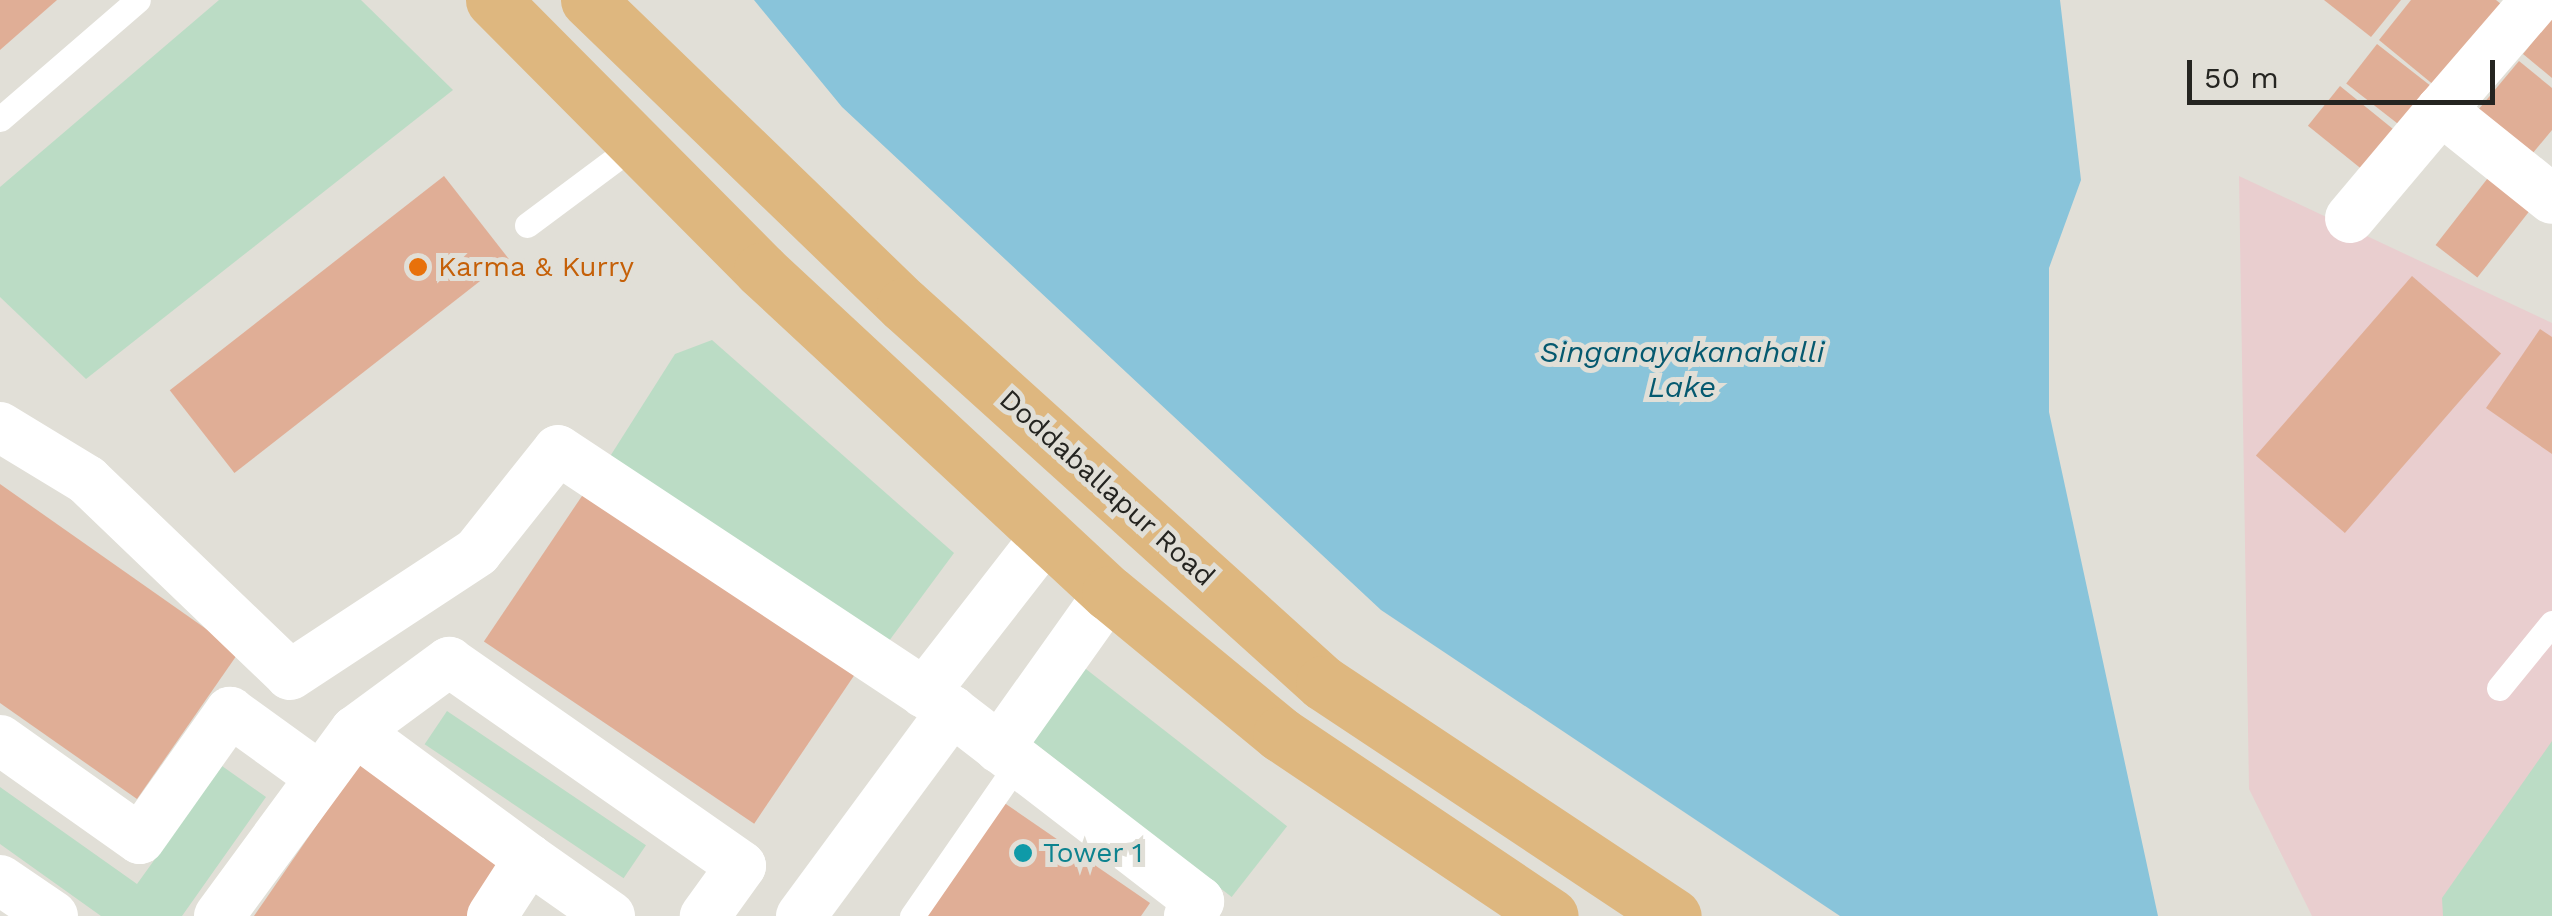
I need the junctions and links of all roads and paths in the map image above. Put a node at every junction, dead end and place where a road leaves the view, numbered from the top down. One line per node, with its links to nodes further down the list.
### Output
1 (138, 0): 6 (lane)
2 (493, 0): 7 (main road)
3 (588, 0): 32 (main road, Doddaballapur Road)
4 (2536, 0): 5 (street)
5 (2441, 110): 8 (street); 9 (street)
6 (0, 119)
7 (633, 146): 10 (lane); 12 (main road)
8 (2552, 199)
9 (2350, 218)
10 (527, 225)
11 (0, 427): 16 (street)
12 (1047, 536): 13 (main road); 16 (street)
13 (1109, 593): 19 (street); 31 (main road)
14 (2552, 623): 15 (lane)
15 (2499, 688)
16 (938, 702): 19 (street); 28 (street)
17 (355, 731): 20 (street); 21 (street); 27 (street)
18 (0, 740): 20 (street)
19 (1009, 756): 29 (lane); 30 (street)
20 (320, 778): 24 (street)
21 (529, 860): 25 (street); 26 (street)
22 (0, 880): 23 (street)
23 (53, 916)
24 (219, 916)
25 (492, 916)
26 (610, 916)
27 (704, 916)
28 (801, 916)
29 (912, 916)
30 (1188, 916)
31 (1551, 916)
32 (1674, 916)

